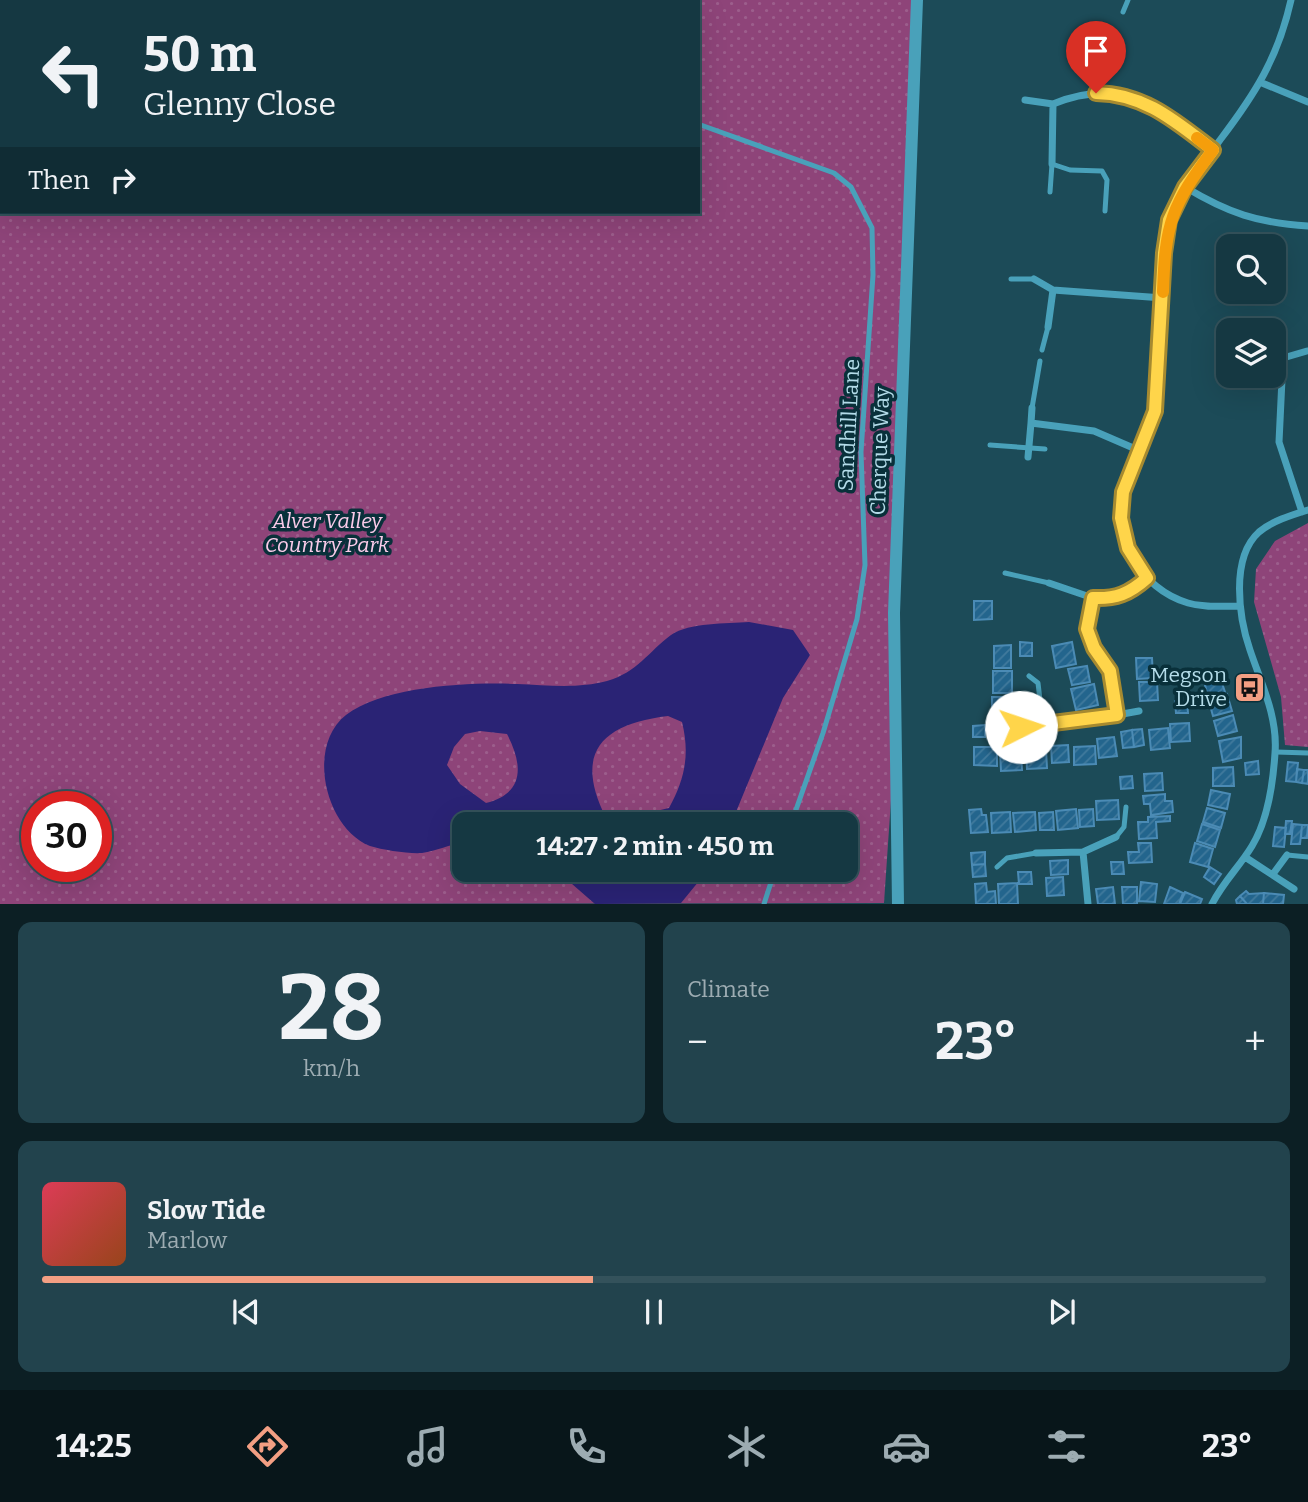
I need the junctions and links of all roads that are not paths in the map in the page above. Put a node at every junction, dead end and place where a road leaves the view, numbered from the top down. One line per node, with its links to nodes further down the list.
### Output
1 (917, 0): 59 (street, Cherque Way)
2 (1128, 0): 4 (lane)
3 (1291, 0): 5 (street)
4 (1123, 12)
5 (1262, 83): 7 (street); 10 (street)
6 (1026, 100): 8 (street)
7 (1308, 102)
8 (1054, 104): 10 (street); 11 (street)
9 (700, 125): 47 (lane, Sandhill Lane)
10 (1213, 150): 12 (street)
11 (1052, 164): 13 (lane); 14 (lane)
12 (1185, 187): 15 (street); 19 (street)
13 (1050, 192)
14 (1105, 211)
15 (1308, 226)
16 (1011, 279): 17 (lane)
17 (1034, 279): 18 (street)
18 (1053, 290): 19 (street); 20 (street)
19 (1163, 298): 31 (street)
20 (1048, 327): 21 (lane)
21 (1041, 350)
22 (1307, 351): 23 (street)
23 (1286, 357)
24 (1040, 361): 26 (lane)
25 (1282, 388): 33 (street)
26 (1032, 408): 27 (street)
27 (1031, 423): 29 (street); 31 (street)
28 (990, 445): 29 (lane)
29 (1028, 448): 30 (lane); 32 (street)
30 (1045, 449)
31 (1138, 450): 35 (street)
32 (1028, 457)
33 (1305, 511): 38 (street)
34 (1005, 573): 36 (lane)
35 (1147, 578): 37 (street); 38 (street)
36 (1049, 583): 37 (street)
37 (1093, 598): 41 (street)
38 (1240, 606): 44 (street)
39 (1029, 676): 42 (lane)
40 (1139, 711): 41 (street)
41 (1117, 715): 42 (street)
42 (1042, 725): 43 (street)
43 (1021, 727)
44 (1276, 752): 45 (lane); 52 (street)
45 (1308, 753)
46 (1126, 807): 48 (lane)
47 (795, 812)
48 (1116, 837): 49 (street)
49 (1083, 852): 50 (street); 60 (street)
50 (1036, 853): 54 (lane)
51 (1287, 855): 53 (lane); 55 (street)
52 (1245, 857): 55 (street); 61 (street)
53 (1308, 857)
54 (997, 867)
55 (1273, 874): 57 (street)
56 (771, 882): 58 (lane)
57 (1294, 888)
58 (764, 904)
59 (898, 904)
60 (1088, 904)
61 (1212, 904)

